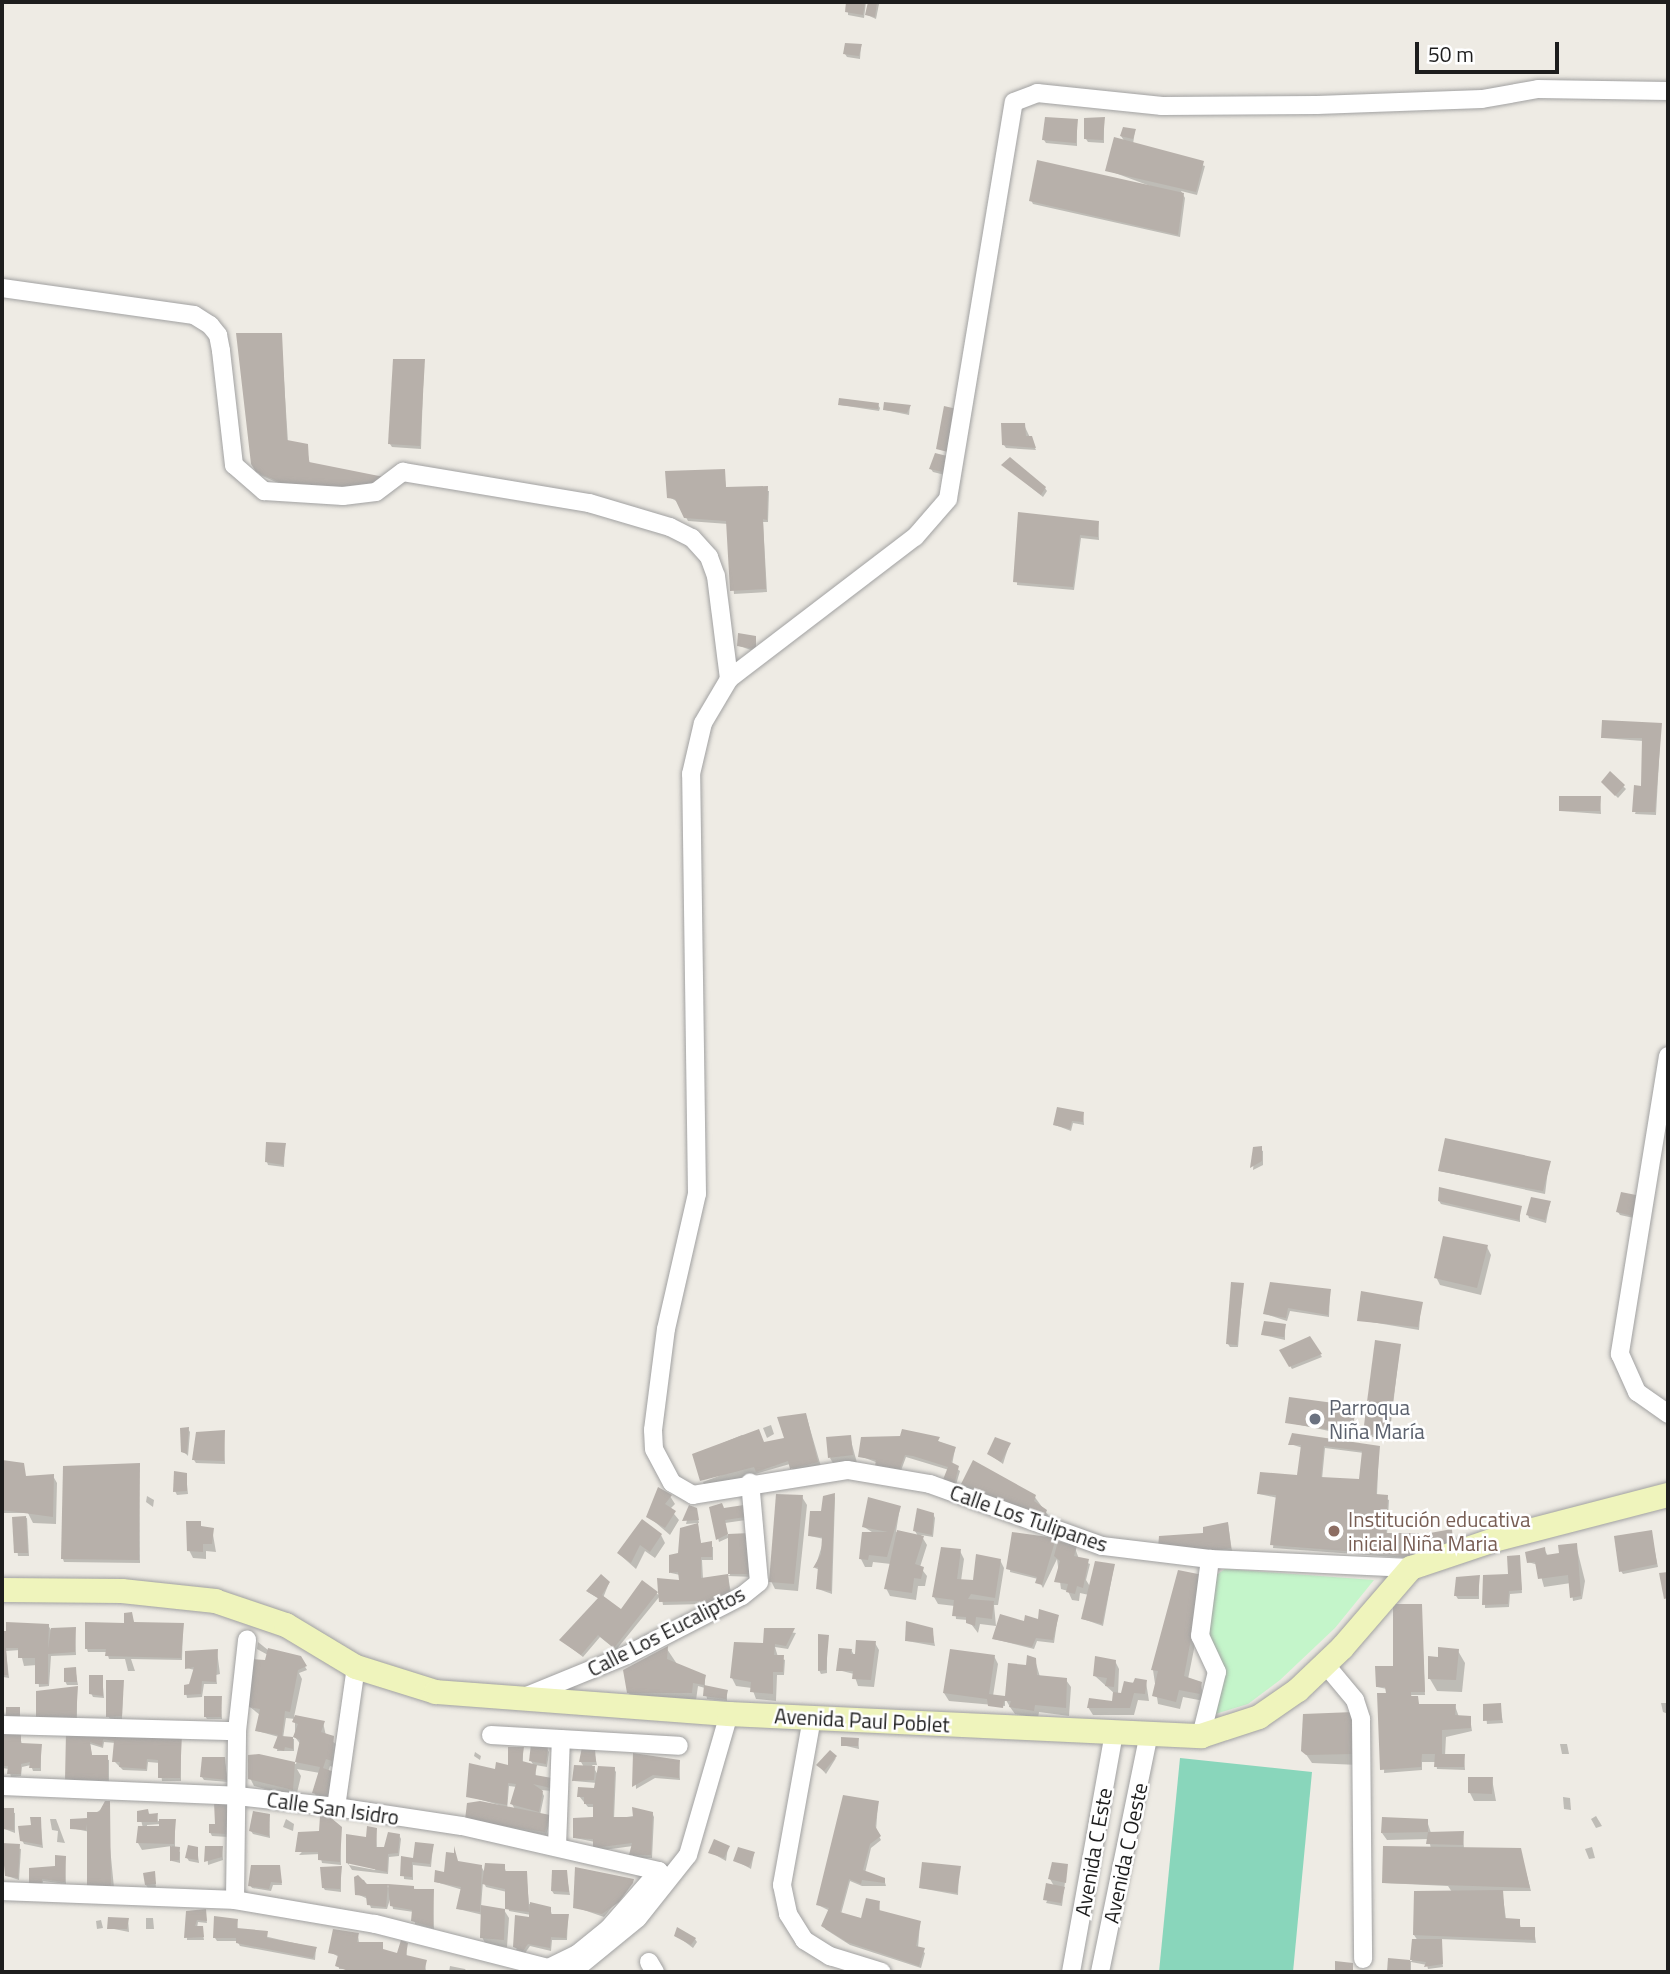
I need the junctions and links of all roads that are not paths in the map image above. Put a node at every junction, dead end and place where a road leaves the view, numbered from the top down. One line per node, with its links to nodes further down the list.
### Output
1 (1668, 91): 3 (street)
2 (2, 288): 3 (street)
3 (729, 678): 6 (street, Calle Los Tulipanes)
4 (1668, 1056): 5 (street)
5 (1668, 1414)
6 (750, 1482): 8 (street, Calle Los Tulipanes); 14 (street, Calle Los Eucaliptos)
7 (1668, 1495): 9 (main road, Avenida Paul Poblet)
8 (1210, 1559): 9 (street, Calle Los Tulipanes); 22 (street)
9 (1411, 1568): 12 (main road, Avenida Paul Poblet)
10 (2, 1590): 13 (main road, Avenida Paul Poblet)
11 (247, 1640): 18 (street)
12 (1325, 1664): 22 (main road, Avenida Paul Poblet); 31 (street)
13 (356, 1667): 14 (main road, Avenida Paul Poblet); 27 (street)
14 (517, 1700): 15 (main road, Avenida Paul Poblet)
15 (729, 1714): 16 (main road, Avenida Paul Poblet); 32 (street)
16 (812, 1718): 19 (main road, Avenida Paul Poblet); 33 (street)
17 (2, 1725): 18 (street)
18 (237, 1731): 26 (street)
19 (1114, 1732): 20 (main road, Avenida Paul Poblet); 34 (street, Avenida C Este)
20 (1149, 1734): 22 (main road, Avenida Paul Poblet); 35 (street, Avenida C Oeste)
21 (491, 1735): 23 (street)
22 (1201, 1736)
23 (561, 1739): 24 (street); 28 (street)
24 (679, 1746)
25 (2, 1786): 26 (street, Calle San Isidro)
26 (237, 1796): 27 (street, Calle San Isidro); 30 (street)
27 (336, 1807): 28 (street, Calle San Isidro)
28 (557, 1846): 30 (street, Calle San Isidro)
29 (2, 1891): 30 (street)
30 (235, 1900)
31 (1363, 1959)
32 (572, 1972)
33 (882, 1972)
34 (1071, 1972)
35 (1100, 1972)

